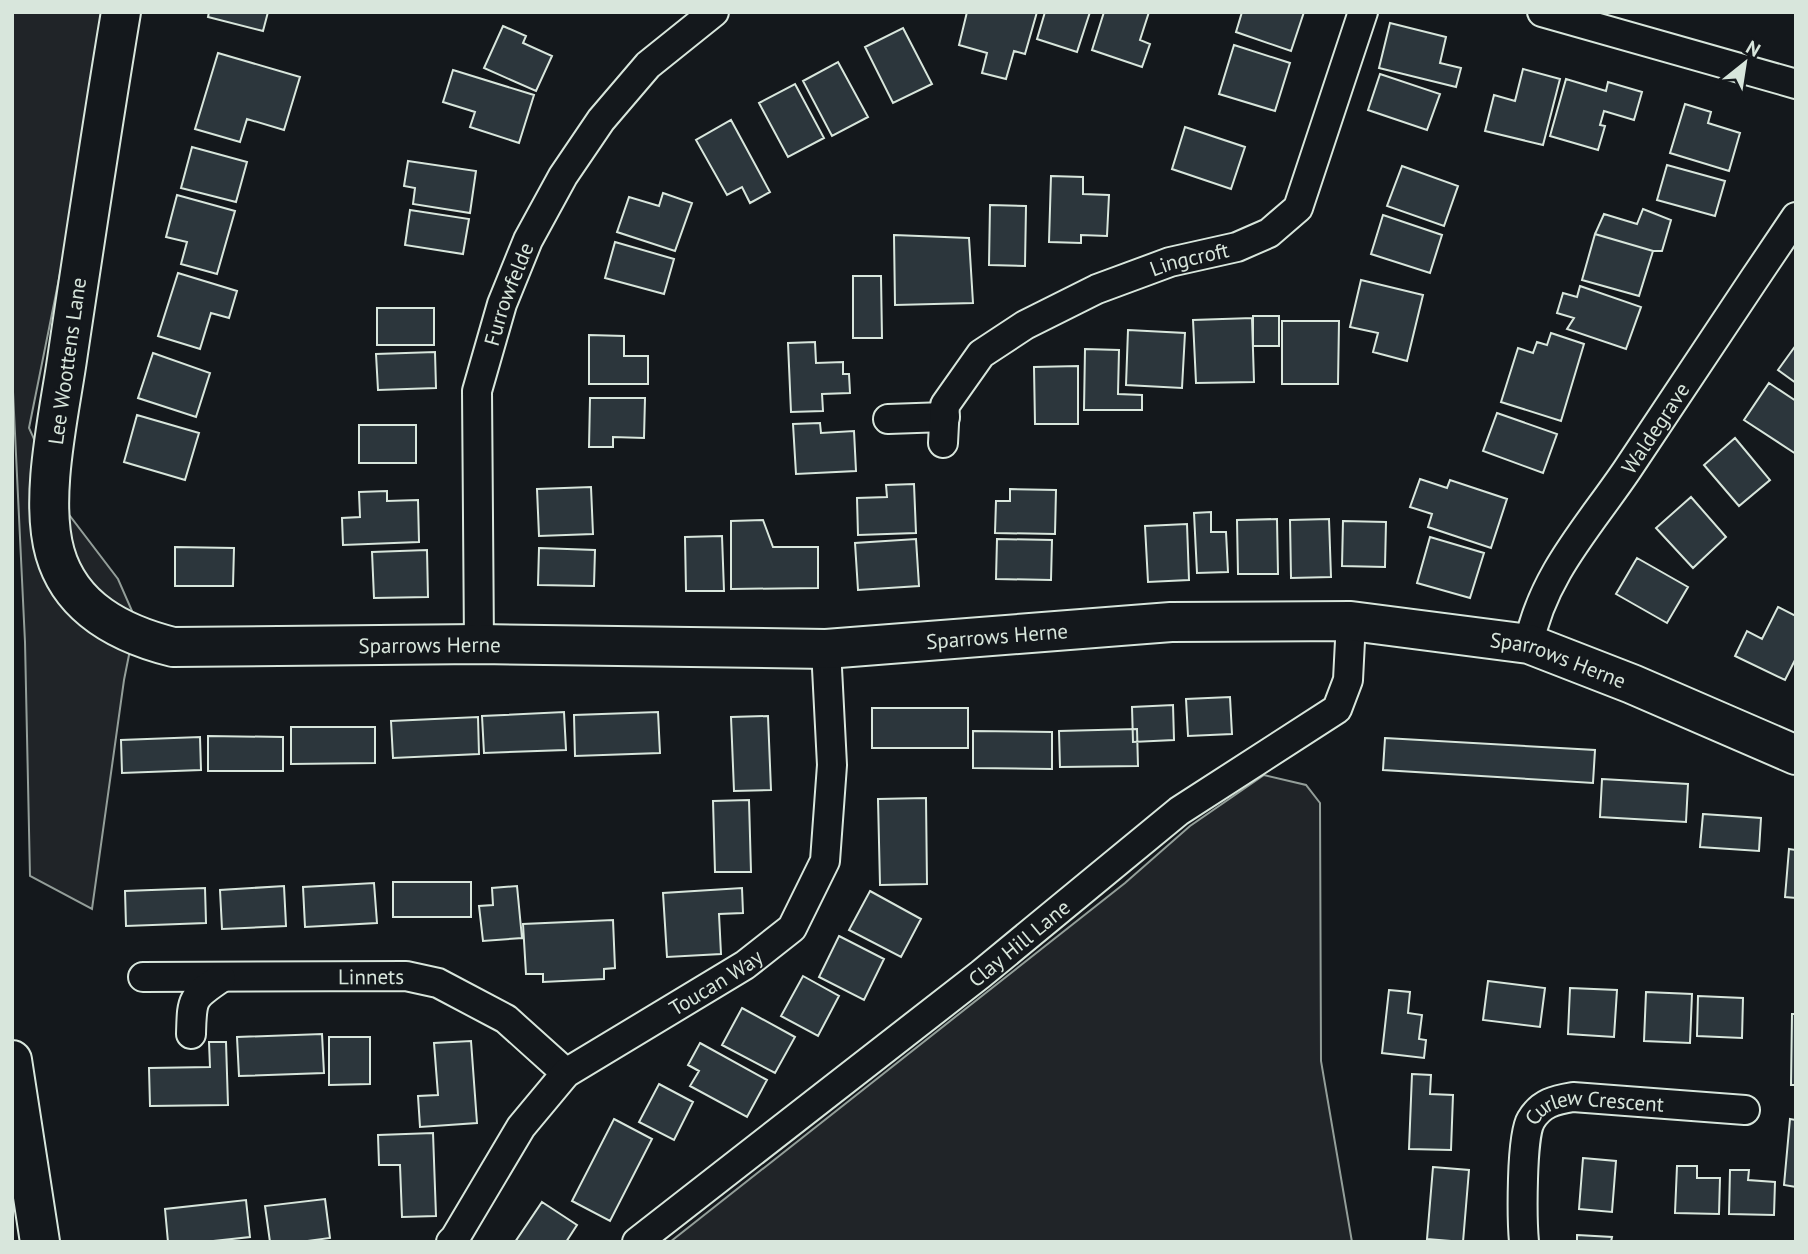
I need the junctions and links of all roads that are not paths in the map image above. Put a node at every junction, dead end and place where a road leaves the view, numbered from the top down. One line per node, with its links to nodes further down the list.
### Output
1 (121, 12): 11 (street, Lee Woottens Lane)
2 (714, 12): 10 (street, Furrowfelde)
3 (1363, 12): 7 (street, Lingcroft)
4 (1542, 12): 5 (street)
5 (1796, 84)
6 (1796, 217): 9 (street, Waldegrave)
7 (888, 419)
8 (1351, 621): 9 (street, Sparrows Herne); 12 (street, Sparrows Herne); 22 (street, Clay Hill Lane)
9 (1529, 644): 13 (street, Sparrows Herne)
10 (479, 645): 11 (street, Sparrows Herne); 12 (street, Sparrows Herne)
11 (173, 647)
12 (826, 649): 18 (street, Toucan Way)
13 (1796, 755)
14 (143, 977): 15 (street, Linnets)
15 (221, 978): 16 (street); 18 (street, Linnets)
16 (191, 1034)
17 (12, 1059): 20 (street)
18 (566, 1073): 21 (street, Toucan Way)
19 (1745, 1110): 23 (street, Curlew Crescent)
20 (40, 1242)
21 (451, 1242)
22 (637, 1242)
23 (1524, 1242)

